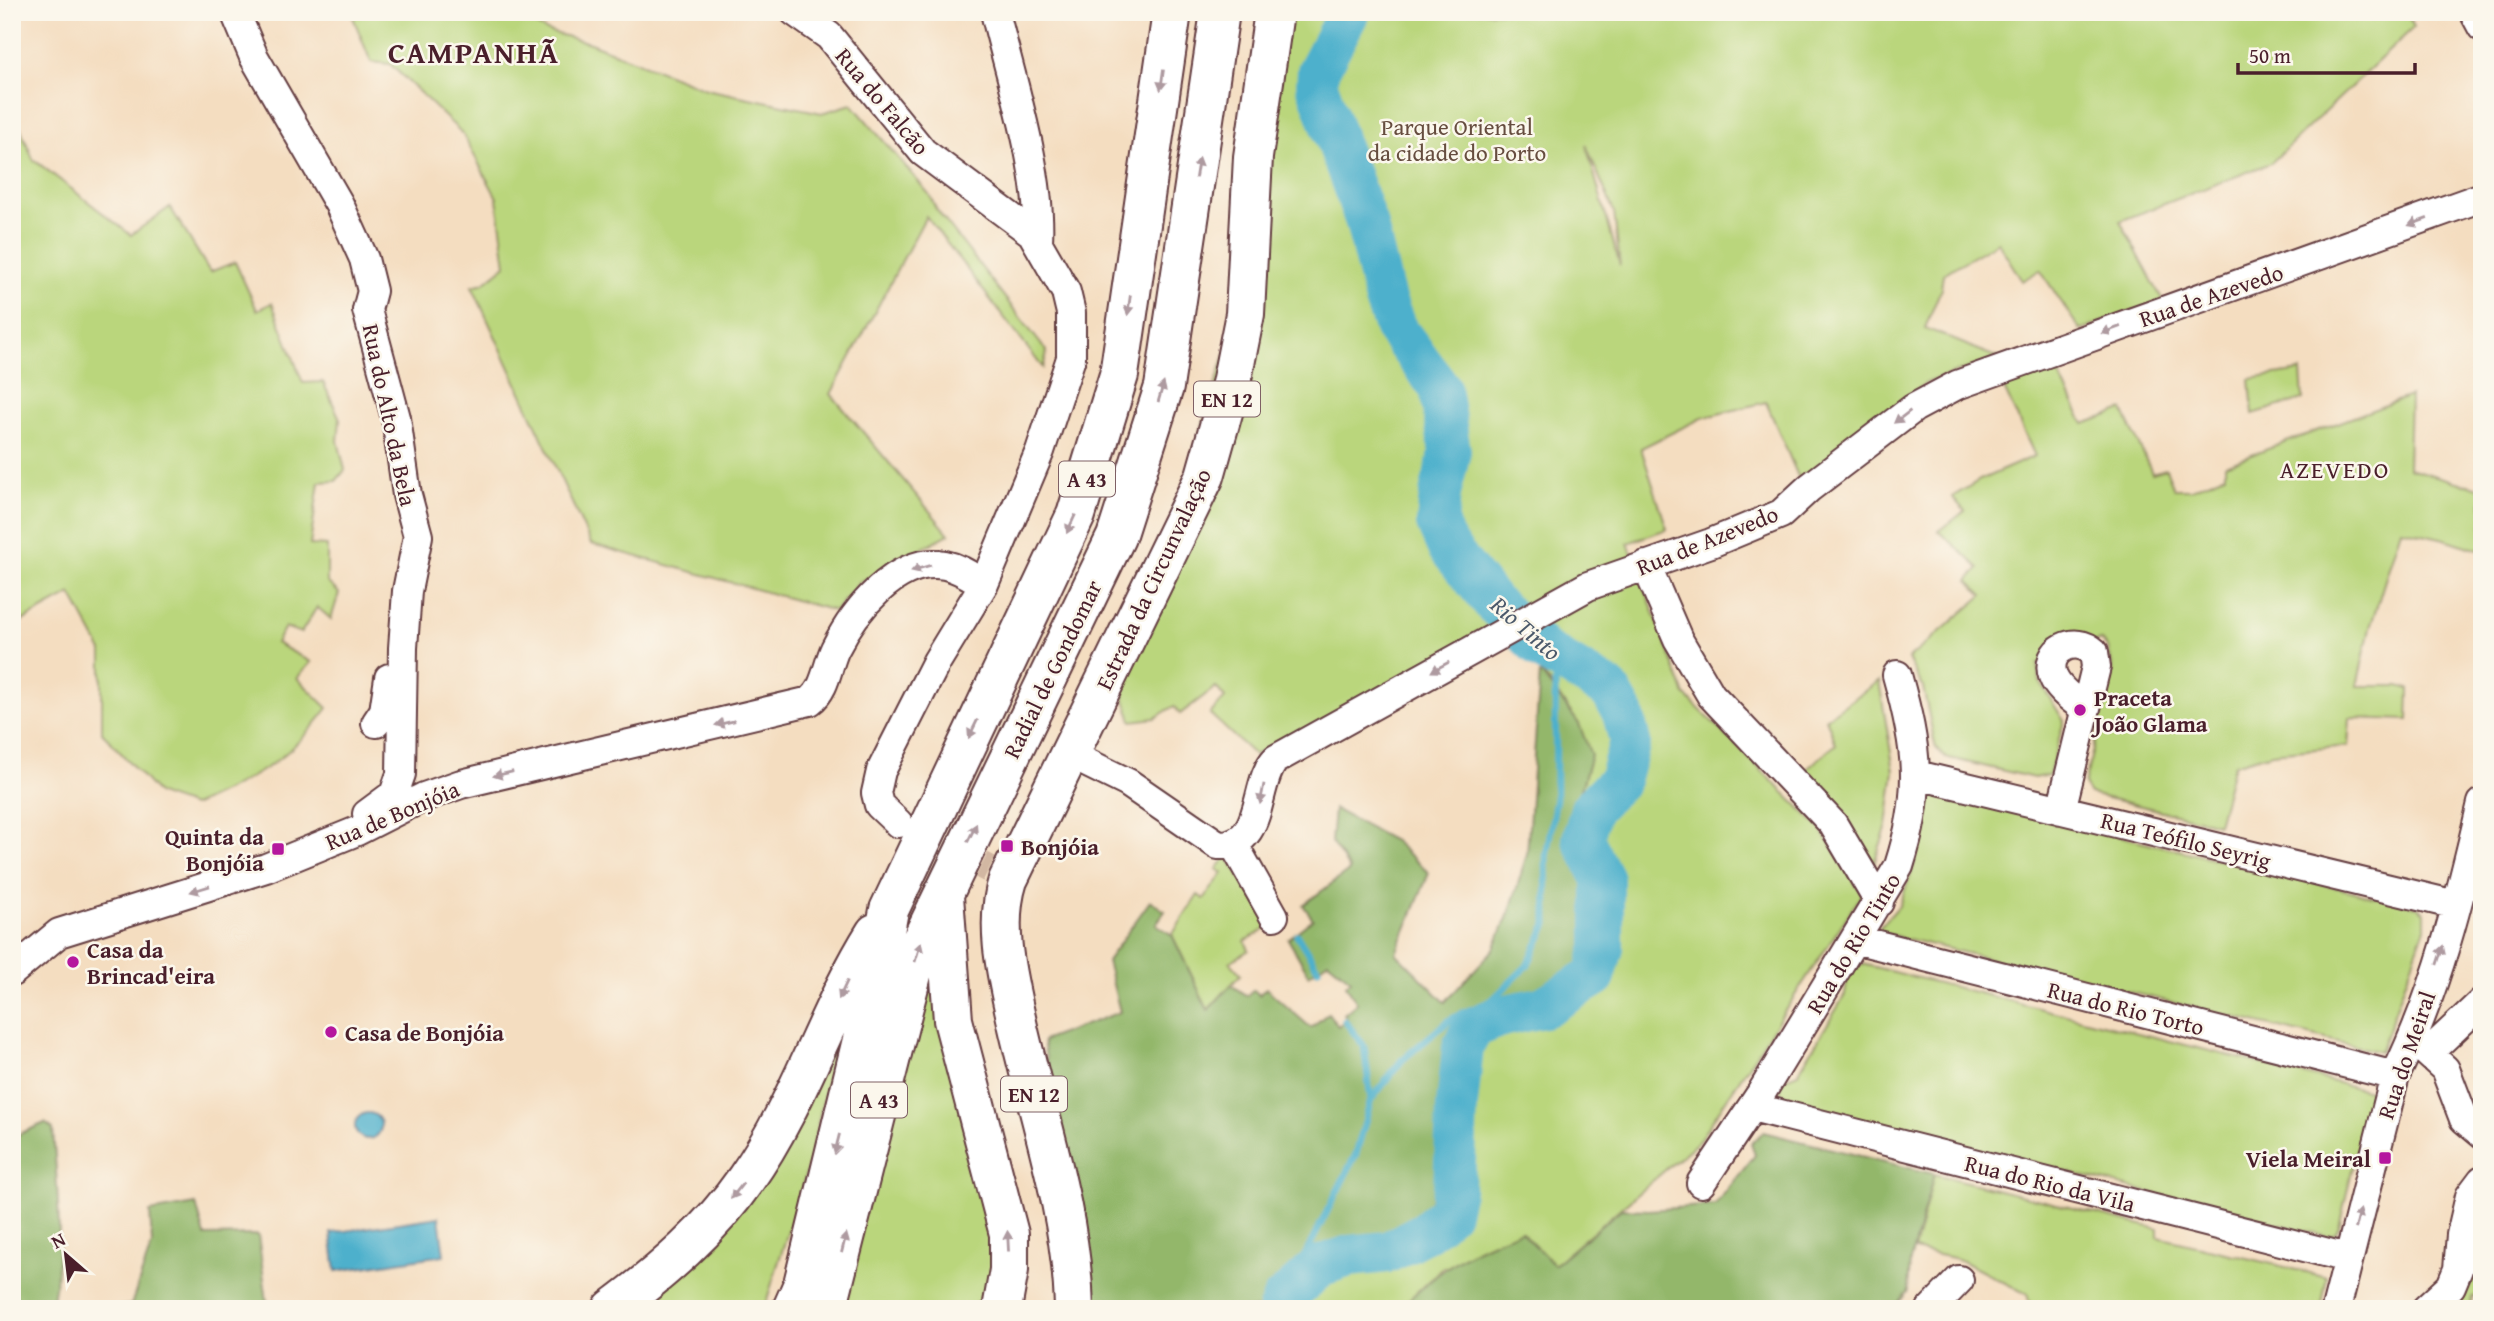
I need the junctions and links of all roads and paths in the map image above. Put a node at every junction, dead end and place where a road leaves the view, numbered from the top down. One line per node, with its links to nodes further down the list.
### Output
1 (235, 12): 13 (street, Rua do Alto da Bela)
2 (795, 12): 10 (street, Rua do Falcão)
3 (995, 12): 10 (street)
4 (1172, 12): 27 (main road, Radial de Gondomar / A 43, one-way to 27)
5 (1220, 12): 24 (main road, Radial de Gondomar / A 43, one-way to 5)
6 (1274, 12): 17 (main road, Estrada da Circunvalação / EN 12)
7 (2474, 12): 8 (street)
8 (2482, 27)
9 (2482, 197): 11 (street, Rua de Azevedo, one-way to 11)
10 (1038, 241): 12 (street)
11 (1646, 565): 23 (street, Rua de Azevedo, one-way to 23); 25 (street)
12 (984, 584): 21 (street); 22 (street, Rua de Bonjóia, one-way to 22)
13 (404, 629): 16 (street); 22 (street, Rua do Alto da Bela)
14 (1897, 676): 18 (street, Rua do Rio Tinto)
15 (2085, 709): 20 (street)
16 (376, 723)
17 (1071, 755): 23 (street); 44 (main road, Estrada da Circunvalação / EN 12)
18 (1917, 775): 20 (street, Rua Teófilo Seyrig); 25 (street, Rua do Rio Tinto)
19 (2482, 803): 26 (street, Rua do Meiral)
20 (2061, 810): 26 (street, Rua Teófilo Seyrig)
21 (898, 823)
22 (357, 831): 30 (street, Rua de Bonjóia, one-way to 30)
23 (1233, 843): 28 (street)
24 (944, 895): 42 (main road, Radial de Gondomar / A 43, one-way to 24); 43 (main road, one-way to 24)
25 (1879, 902): 29 (street, Rua do Rio Tinto)
26 (2456, 905): 32 (street, Rua do Meiral, one-way to 26)
27 (889, 910): 40 (main road, one-way to 40); 41 (main road, Radial de Gondomar / A 43, one-way to 41)
28 (1274, 916)
29 (1857, 940): 33 (street, Rua do Rio Torto); 34 (street, Rua do Rio Tinto)
30 (12, 972)
31 (2482, 1002): 32 (street)
32 (2421, 1046): 33 (street, Rua do Meiral); 35 (street)
33 (2395, 1076): 38 (street, Rua do Meiral, one-way to 33)
34 (1752, 1107): 37 (street, Rua do Rio Tinto); 38 (street, Rua do Rio da Vila)
35 (2482, 1134)
36 (2482, 1180): 47 (street)
37 (1701, 1183)
38 (2348, 1258): 46 (street, Rua do Meiral)
39 (1959, 1280): 45 (street)
40 (612, 1309)
41 (792, 1309)
42 (824, 1309)
43 (1002, 1309)
44 (1074, 1309)
45 (1931, 1309)
46 (2336, 1309)
47 (2426, 1309)

